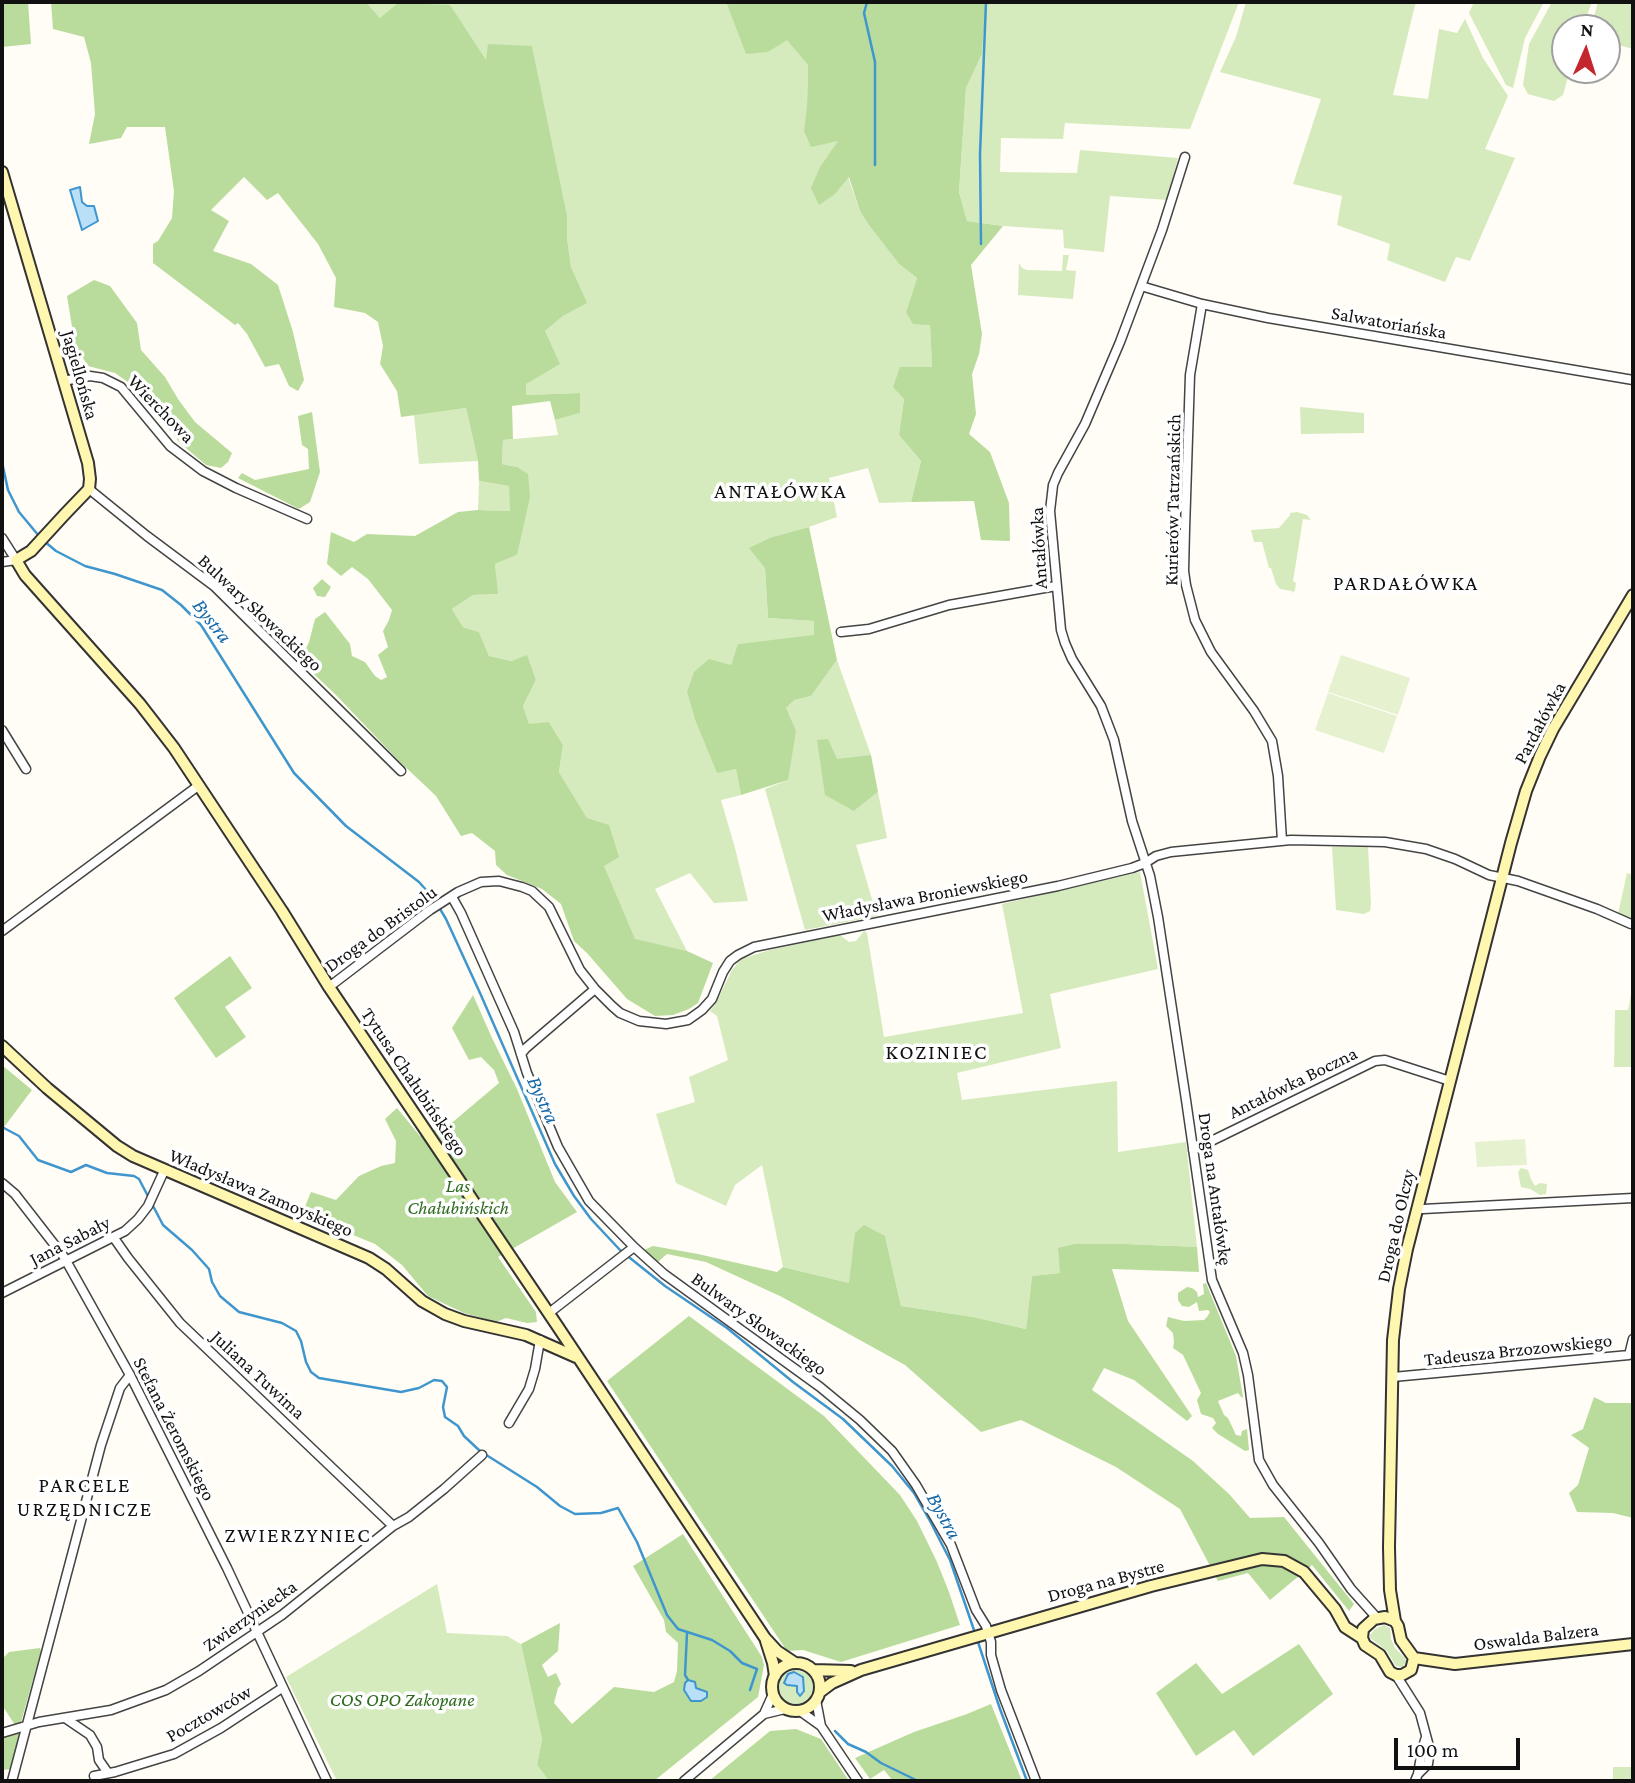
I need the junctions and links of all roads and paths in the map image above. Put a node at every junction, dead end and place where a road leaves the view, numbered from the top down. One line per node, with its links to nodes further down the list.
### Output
1 (1185, 157): 3 (street, Antałówka)
2 (2, 172): 6 (street, Jagiellońska)
3 (1141, 286): 4 (street, Salwatoriańska); 12 (street, Antałówka)
4 (1202, 303): 5 (street, Salwatoriańska); 19 (street, Kurierów Tatrzańskich)
5 (1633, 380)
6 (63, 381): 7 (street, Jagiellońska); 8 (street, Wierchowa)
7 (89, 489): 10 (street); 17 (street, Bulwary Słowackiego)
8 (307, 519)
9 (2, 538): 10 (street)
10 (16, 560): 11 (street); 18 (street, Tytusa Chałubińskiego)
11 (2, 562)
12 (1056, 586): 14 (street); 20 (street, Antałówka)
13 (1633, 596): 21 (street, Pardałówka)
14 (841, 632)
15 (2, 730): 16 (street)
16 (26, 769)
17 (401, 771)
18 (198, 786): 24 (street); 25 (street, Tytusa Chałubińskiego)
19 (1282, 841): 20 (street, Władysława Broniewskiego); 21 (street, Władysława Broniewskiego)
20 (1146, 863): 26 (street, Władysława Broniewskiego); 30 (street, Droga na Antałówkę)
21 (1502, 877): 23 (street, Władysława Broniewskiego); 29 (street, Droga do Olczy)
22 (448, 899): 25 (street, Droga do Bristolu); 26 (street, Władysława Broniewskiego); 28 (street, Bulwary Słowackiego)
23 (1631, 924)
24 (2, 931)
25 (329, 987): 39 (street, Tytusa Chałubińskiego)
26 (595, 989): 28 (street)
27 (2, 1046): 31 (street, Władysława Zamoyskiego)
28 (521, 1054): 36 (street, Bulwary Słowackiego)
29 (1450, 1081): 30 (street, Antałówka Boczna); 34 (street, Droga do Olczy)
30 (1193, 1150): 52 (street, Droga na Antałówkę)
31 (164, 1171): 35 (street, Jana Sabały); 41 (street, Władysława Zamoyskiego)
32 (2, 1183): 37 (street, Stefana Żeromskiego)
33 (1633, 1198): 34 (street)
34 (1417, 1208): 46 (street, Droga do Olczy)
35 (114, 1238): 37 (street, Jana Sabały); 49 (street, Juliana Tuwima)
36 (632, 1249): 39 (street); 54 (street, Bulwary Słowackiego)
37 (66, 1261): 38 (street, Jana Sabały); 45 (street, Stefana Żeromskiego)
38 (2, 1293)
39 (549, 1313): 40 (street, Tytusa Chałubińskiego)
40 (558, 1327): 41 (street, Władysława Zamoyskiego); 44 (street, Tytusa Chałubińskiego)
41 (526, 1335): 43 (street, Władysława Zamoyskiego)
42 (1633, 1339): 46 (street, Tadeusza Brzozowskiego)
43 (540, 1340): 44 (street, Władysława Zamoyskiego); 47 (street)
44 (578, 1359): 55 (street, Tytusa Chałubińskiego)
45 (130, 1374): 53 (street, Stefana Żeromskiego); 69 (street)
46 (1392, 1377): 50 (street, Droga do Olczy)
47 (509, 1423)
48 (482, 1455): 49 (street, Zwierzyniecka)
49 (393, 1526): 53 (street, Zwierzyniecka)
50 (1390, 1591): 51 (street, Droga do Olczy); 52 (street, Droga do Olczy)
51 (1395, 1621): 52 (street); 58 (street, Droga do Olczy)
52 (1371, 1624): 54 (street, Droga na Bystre); 58 (street, Droga na Bystre)
53 (257, 1632): 62 (street, Stefana Żeromskiego); 68 (street, Zwierzyniecka)
54 (986, 1634): 60 (street, Droga na Bystre); 79 (street, Bulwary Słowackiego)
55 (765, 1638): 57 (street, Tytusa Chałubińskiego); 61 (street, Tytusa Chałubińskiego)
56 (1633, 1644): 58 (street, Oswalda Balzera)
57 (795, 1663): 59 (street); 61 (street)
58 (1407, 1668): 74 (street)
59 (813, 1670): 60 (street, Droga na Bystre); 64 (street)
60 (861, 1670): 64 (street, Droga na Bystre)
61 (775, 1676): 63 (street)
62 (282, 1688): 72 (street, Pocztowców); 76 (street, Stefana Żeromskiego)
63 (773, 1694): 65 (street); 67 (street)
64 (818, 1696): 66 (street); 70 (street)
65 (785, 1709): 66 (street); 67 (street)
66 (800, 1711): 70 (street)
67 (764, 1714): 77 (street)
68 (65, 1718): 69 (street, Zwierzyniecka); 72 (street)
69 (27, 1725): 71 (street, Zwierzyniecka); 75 (street)
70 (821, 1726): 78 (street)
71 (2, 1733)
72 (108, 1773): 73 (street, Pocztowców)
73 (94, 1776)
74 (1417, 1778)
75 (12, 1781)
76 (327, 1781)
77 (684, 1781)
78 (858, 1781)
79 (1036, 1781)

